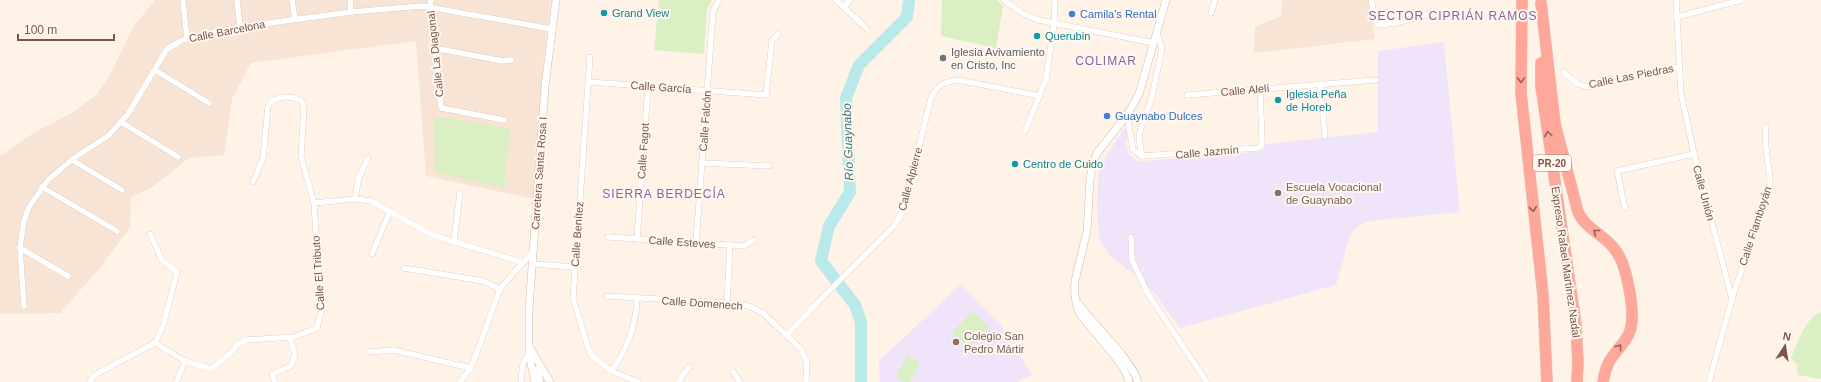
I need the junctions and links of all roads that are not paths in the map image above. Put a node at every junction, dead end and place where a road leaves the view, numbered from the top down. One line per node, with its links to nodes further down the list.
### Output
1 (237, 0): 27 (street)
2 (292, 0): 25 (street)
3 (350, 0): 21 (street)
4 (431, 0): 19 (street, Calle La Diagonal)
5 (556, 0): 28 (street, Carretera Santa Rosa I)
6 (718, 0): 45 (street, Calle Falcón)
7 (836, 0): 20 (street)
8 (850, 0): 20 (street)
9 (1004, 0): 26 (street)
10 (1055, 0): 26 (street)
11 (1166, 0): 30 (street)
12 (1215, 0): 22 (street)
13 (1371, 0): 23 (street)
14 (1522, 0): 99 (highway, PR-20, one-way to 99)
15 (1676, 0): 24 (street, Calle Unión)
16 (1741, 0): 24 (street)
17 (183, 2): 32 (street)
18 (1541, 2): 124 (highway, Expreso Rafael Martínez Nadal / PR-20, one-way to 18); 125 (highway, one-way to 18)
19 (430, 7): 21 (street, Calle Barcelona); 28 (street, Calle Barcelona); 34 (street, Calle La Diagonal)
20 (844, 7): 29 (street)
21 (351, 12): 25 (street, Calle Barcelona)
22 (1211, 13)
23 (1433, 13)
24 (1677, 17): 37 (street, Calle Unión)
25 (295, 19): 27 (street, Calle Barcelona)
26 (1054, 24): 33 (street); 47 (street)
27 (240, 27): 32 (street, Calle Barcelona)
28 (552, 29): 80 (street, Carretera Santa Rosa I)
29 (867, 29)
30 (1157, 33): 33 (street); 56 (street)
31 (778, 34): 45 (street, Calle García)
32 (188, 38): 38 (street, Calle Barcelona)
33 (1154, 43): 49 (street)
34 (434, 48): 36 (street); 50 (street, Calle La Diagonal)
35 (590, 57): 41 (street, Calle Benítez)
36 (511, 60)
37 (1679, 67): 39 (street, Calle Las Piedras); 55 (street, Calle Unión)
38 (155, 70): 48 (street); 51 (street, Calle Barcelona)
39 (1563, 72)
40 (1376, 80): 42 (street, Calle Alelí)
41 (589, 82): 43 (street, Calle García); 84 (street, Calle Benítez)
42 (1320, 84): 44 (street, Calle Alelí); 54 (street)
43 (648, 86): 45 (street, Calle García); 74 (street, Calle Fagot)
44 (1260, 89): 46 (street, Calle Alelí); 56 (street, Calle Jazmín)
45 (707, 91): 60 (street, Calle Falcón)
46 (1187, 95)
47 (1040, 96): 53 (street); 94 (street, Calle Alpierre)
48 (209, 103)
49 (1128, 115): 56 (street); 91 (street)
50 (504, 120)
51 (121, 122): 57 (street); 59 (street, Calle Barcelona)
52 (1766, 127): 90 (street, Calle Flamboyán)
53 (1025, 131)
54 (1325, 136)
55 (1694, 154): 68 (street); 90 (street, Calle Unión)
56 (1142, 156)
57 (178, 157)
58 (368, 158): 66 (street)
59 (72, 160): 63 (street, Calle Barcelona); 64 (street)
60 (702, 163): 61 (street); 77 (street, Calle Falcón)
61 (769, 166)
62 (253, 182): 67 (street)
63 (42, 188): 70 (street); 79 (street, Calle Barcelona)
64 (122, 190)
65 (460, 193): 76 (street)
66 (355, 199): 67 (street); 69 (street)
67 (314, 203): 95 (street, Calle El Tributo)
68 (1625, 208)
69 (390, 211): 76 (street); 81 (street)
70 (117, 231)
71 (150, 234): 96 (street)
72 (608, 237): 74 (street, Calle Esteves)
73 (1131, 237): 121 (street)
74 (637, 239): 77 (street, Calle Esteves)
75 (754, 240): 78 (street, Calle Esteves)
76 (454, 241): 82 (street)
77 (696, 243): 78 (street, Calle Esteves)
78 (730, 245): 92 (street)
79 (20, 248): 86 (street); 93 (street, Calle Barcelona)
80 (534, 249): 82 (street); 83 (street, Carretera Santa Rosa I)
81 (372, 254)
82 (521, 262): 87 (street)
83 (533, 264): 84 (street); 97 (street, Carretera Santa Rosa I)
84 (575, 267): 104 (street, Calle Benítez)
85 (404, 268): 87 (street)
86 (68, 276)
87 (500, 288): 103 (street)
88 (607, 296): 89 (street, Calle Domenech)
89 (637, 298): 92 (street, Calle Domenech); 104 (street)
90 (1732, 299): 126 (street)
91 (1076, 300): 119 (street); 120 (street)
92 (727, 303): 94 (street, Calle Domenech)
93 (24, 307)
94 (788, 335): 118 (street)
95 (290, 338): 101 (street, Calle El Tributo); 108 (street)
96 (155, 343): 101 (street, Calle El Tributo); 106 (street)
97 (530, 347): 100 (street, Carretera Santa Rosa I); 112 (street, Carretera Santa Rosa I); 113 (street, Carretera Santa Rosa I); 114 (street)
98 (368, 352): 103 (street)
99 (1547, 352): 122 (highway); 123 (highway, PR-20)
100 (529, 355): 110 (street); 111 (street, Carretera Santa Rosa I)
101 (185, 361): 107 (street)
102 (689, 367): 116 (street)
103 (471, 368): 109 (street)
104 (611, 371): 115 (street, Calle Benítez)
105 (733, 372): 117 (street)
106 (90, 382)
107 (176, 382)
108 (275, 382)
109 (460, 382)
110 (521, 382)
111 (535, 382)
112 (540, 382)
113 (545, 382)
114 (550, 382)
115 (638, 382)
116 (678, 382)
117 (740, 382)
118 (806, 382)
119 (1129, 382)
120 (1138, 382)
121 (1207, 382)
122 (1541, 382)
123 (1547, 382)
124 (1577, 382)
125 (1602, 382)
126 (1709, 382)

